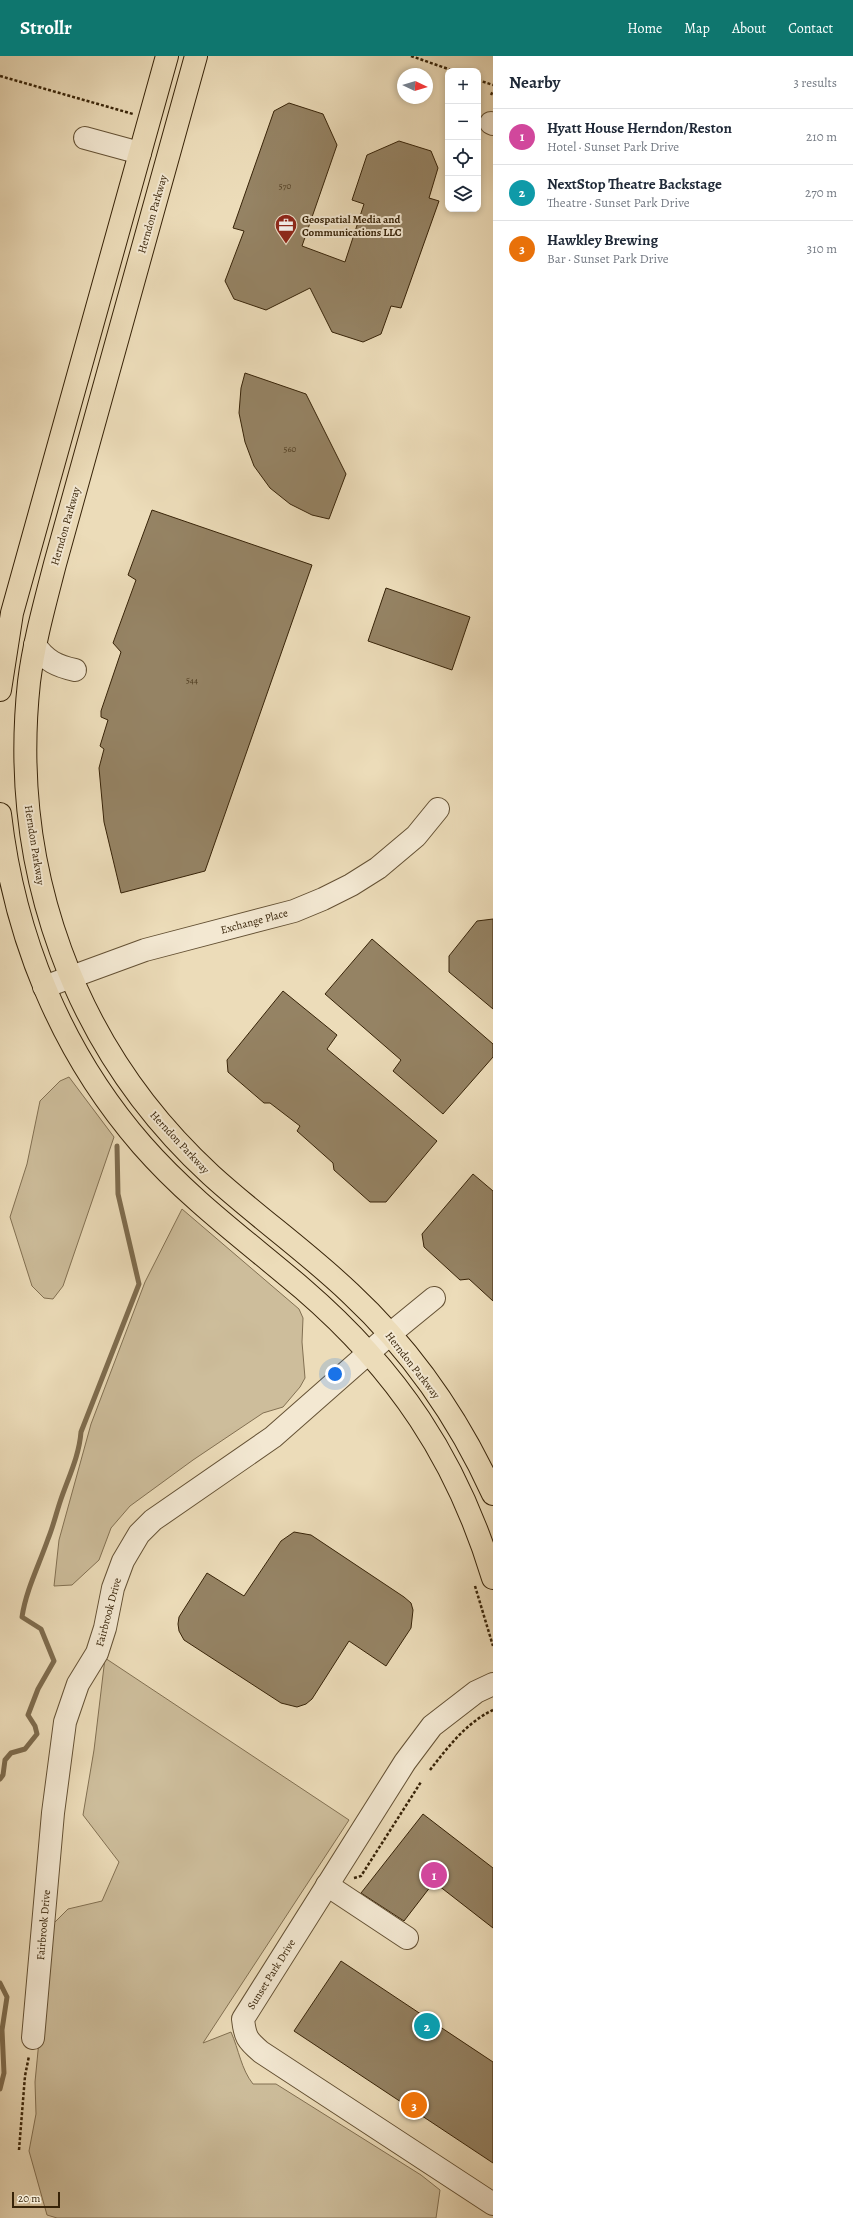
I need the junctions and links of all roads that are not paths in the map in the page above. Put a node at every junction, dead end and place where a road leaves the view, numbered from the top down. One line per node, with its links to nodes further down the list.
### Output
1 (167, 56): 4 (main road)
2 (196, 56): 6 (main road, Herndon Parkway)
3 (85, 138): 4 (street)
4 (140, 153): 5 (main road)
5 (66, 420): 6 (main road); 9 (main road)
6 (92, 429): 7 (main road, Herndon Parkway)
7 (35, 645): 8 (street); 12 (main road, Herndon Parkway)
8 (75, 670)
9 (0, 690)
10 (438, 809): 12 (street, Exchange Place)
11 (0, 814): 13 (main road)
12 (70, 976): 13 (street, Exchange Place); 15 (main road, Herndon Parkway)
13 (44, 987): 16 (main road)
14 (434, 1298): 15 (street, Fairbrook Drive)
15 (390, 1334): 16 (street, Fairbrook Drive); 17 (main road, Herndon Parkway)
16 (370, 1352): 18 (main road); 22 (street, Fairbrook Drive)
17 (493, 1494)
18 (493, 1578)
19 (493, 1684): 20 (street, Sunset Park Drive)
20 (327, 1885): 21 (street); 23 (street, Sunset Park Drive)
21 (407, 1938)
22 (33, 2038)
23 (493, 2204)

